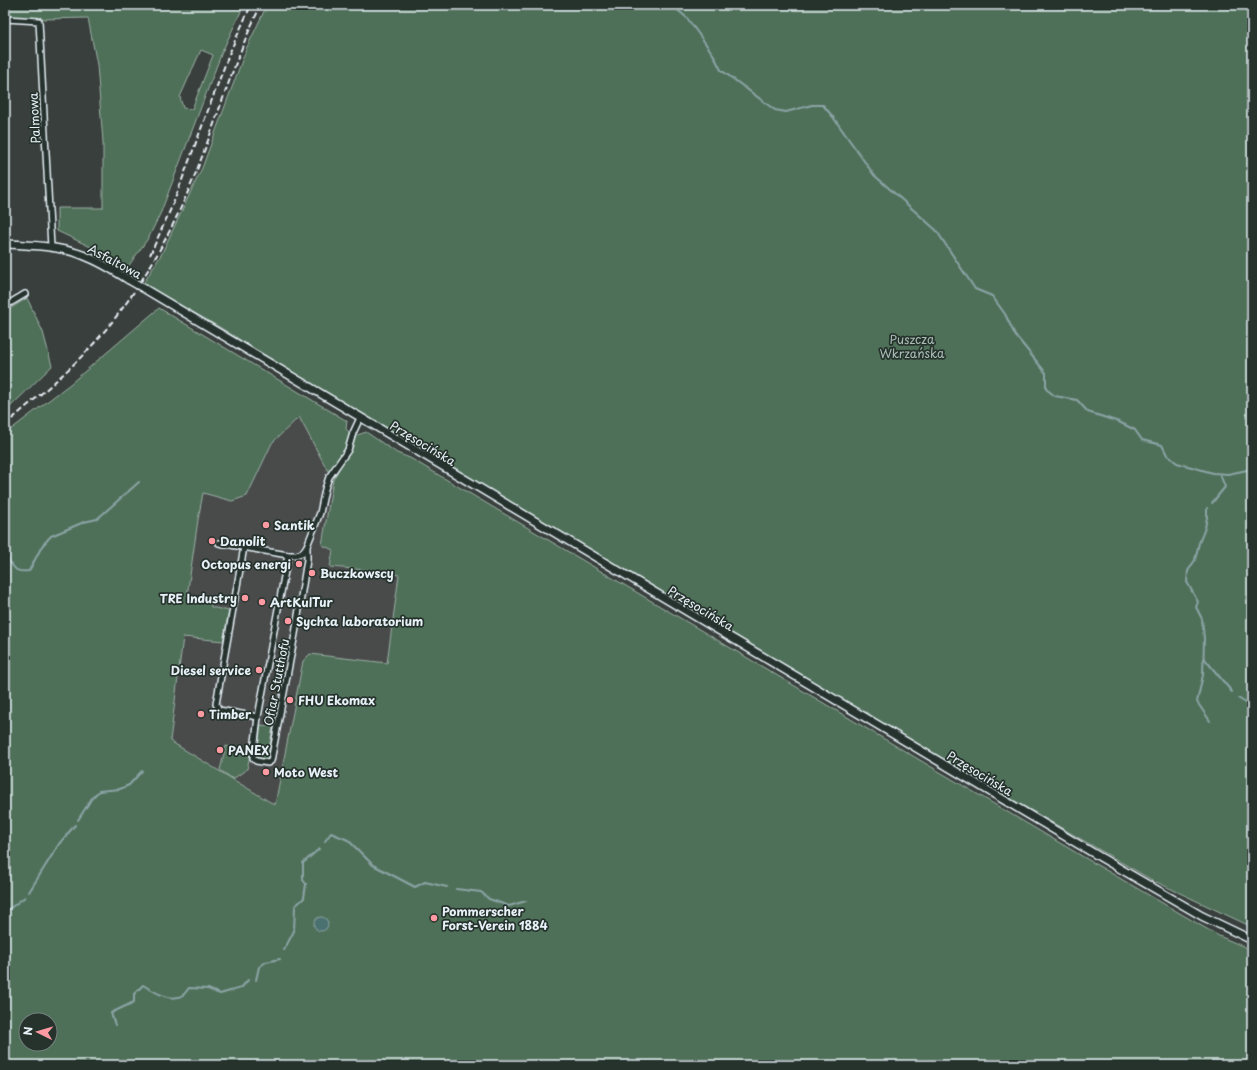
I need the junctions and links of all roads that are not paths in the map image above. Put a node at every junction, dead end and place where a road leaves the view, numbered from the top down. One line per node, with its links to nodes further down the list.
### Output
1 (5, 20): 3 (street, Palmowa)
2 (5, 244): 3 (street, Asfaltowa)
3 (51, 247): 4 (street, Asfaltowa, bridge)
4 (143, 288): 7 (street, Przęsocińska)
5 (25, 294): 6 (street)
6 (5, 306)
7 (360, 418): 9 (street, Ofiar Stutthofu); 13 (street, Przęsocińska)
8 (219, 543): 10 (street)
9 (307, 546): 11 (street); 12 (street, Ofiar Stutthofu)
10 (244, 547): 11 (street); 12 (street, Ofiar Stutthofu)
11 (288, 555): 12 (street, Ofiar Stutthofu)
12 (258, 717)
13 (1252, 940)

